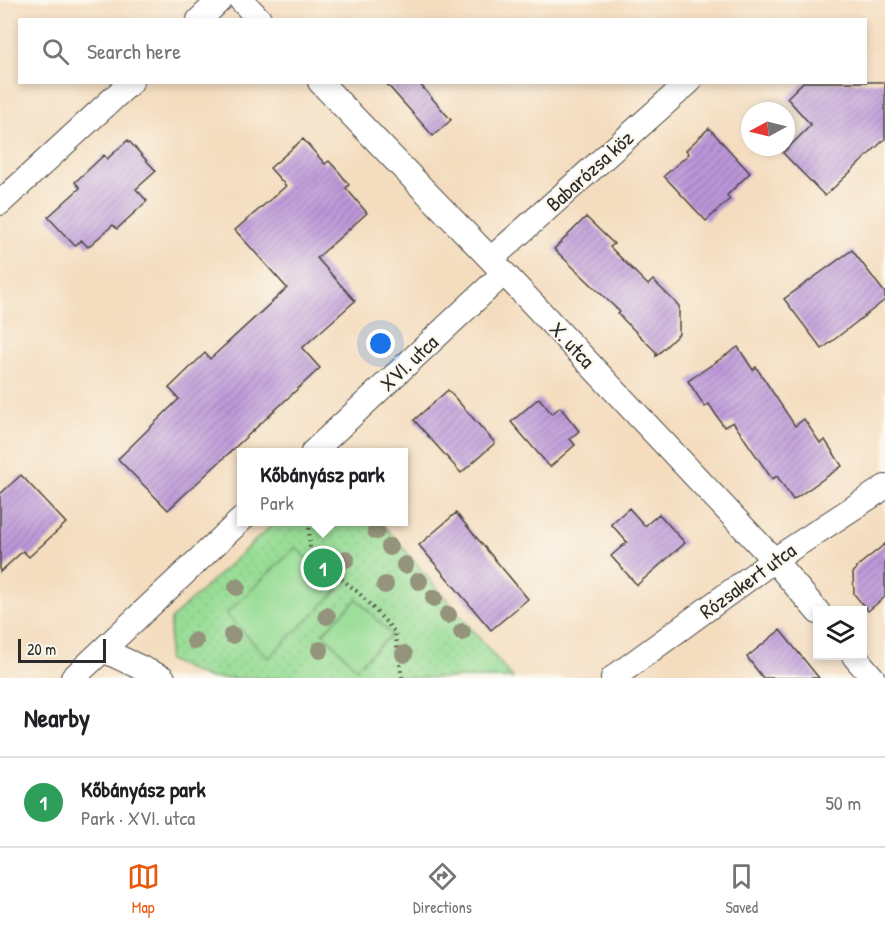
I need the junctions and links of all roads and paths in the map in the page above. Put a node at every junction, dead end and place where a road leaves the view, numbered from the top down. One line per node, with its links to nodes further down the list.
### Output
1 (220, 0): 3 (street)
2 (241, 0): 4 (street)
3 (201, 18)
4 (258, 18)
5 (129, 84): 8 (street)
6 (322, 84): 9 (street, X. utca)
7 (687, 84): 9 (street, Babarózsa köz)
8 (0, 203)
9 (498, 266): 10 (street, XVI. utca); 14 (street, X. utca)
10 (318, 448)
11 (885, 487): 14 (street, Rózsakert utca)
12 (237, 524): 16 (street)
13 (309, 526): 20 (path)
14 (774, 560): 15 (street, X. utca); 21 (street, Rózsakert utca)
15 (813, 606)
16 (103, 650): 18 (street); 19 (street)
17 (858, 660): 22 (street)
18 (73, 678)
19 (163, 678)
20 (402, 678)
21 (613, 678)
22 (873, 678)

